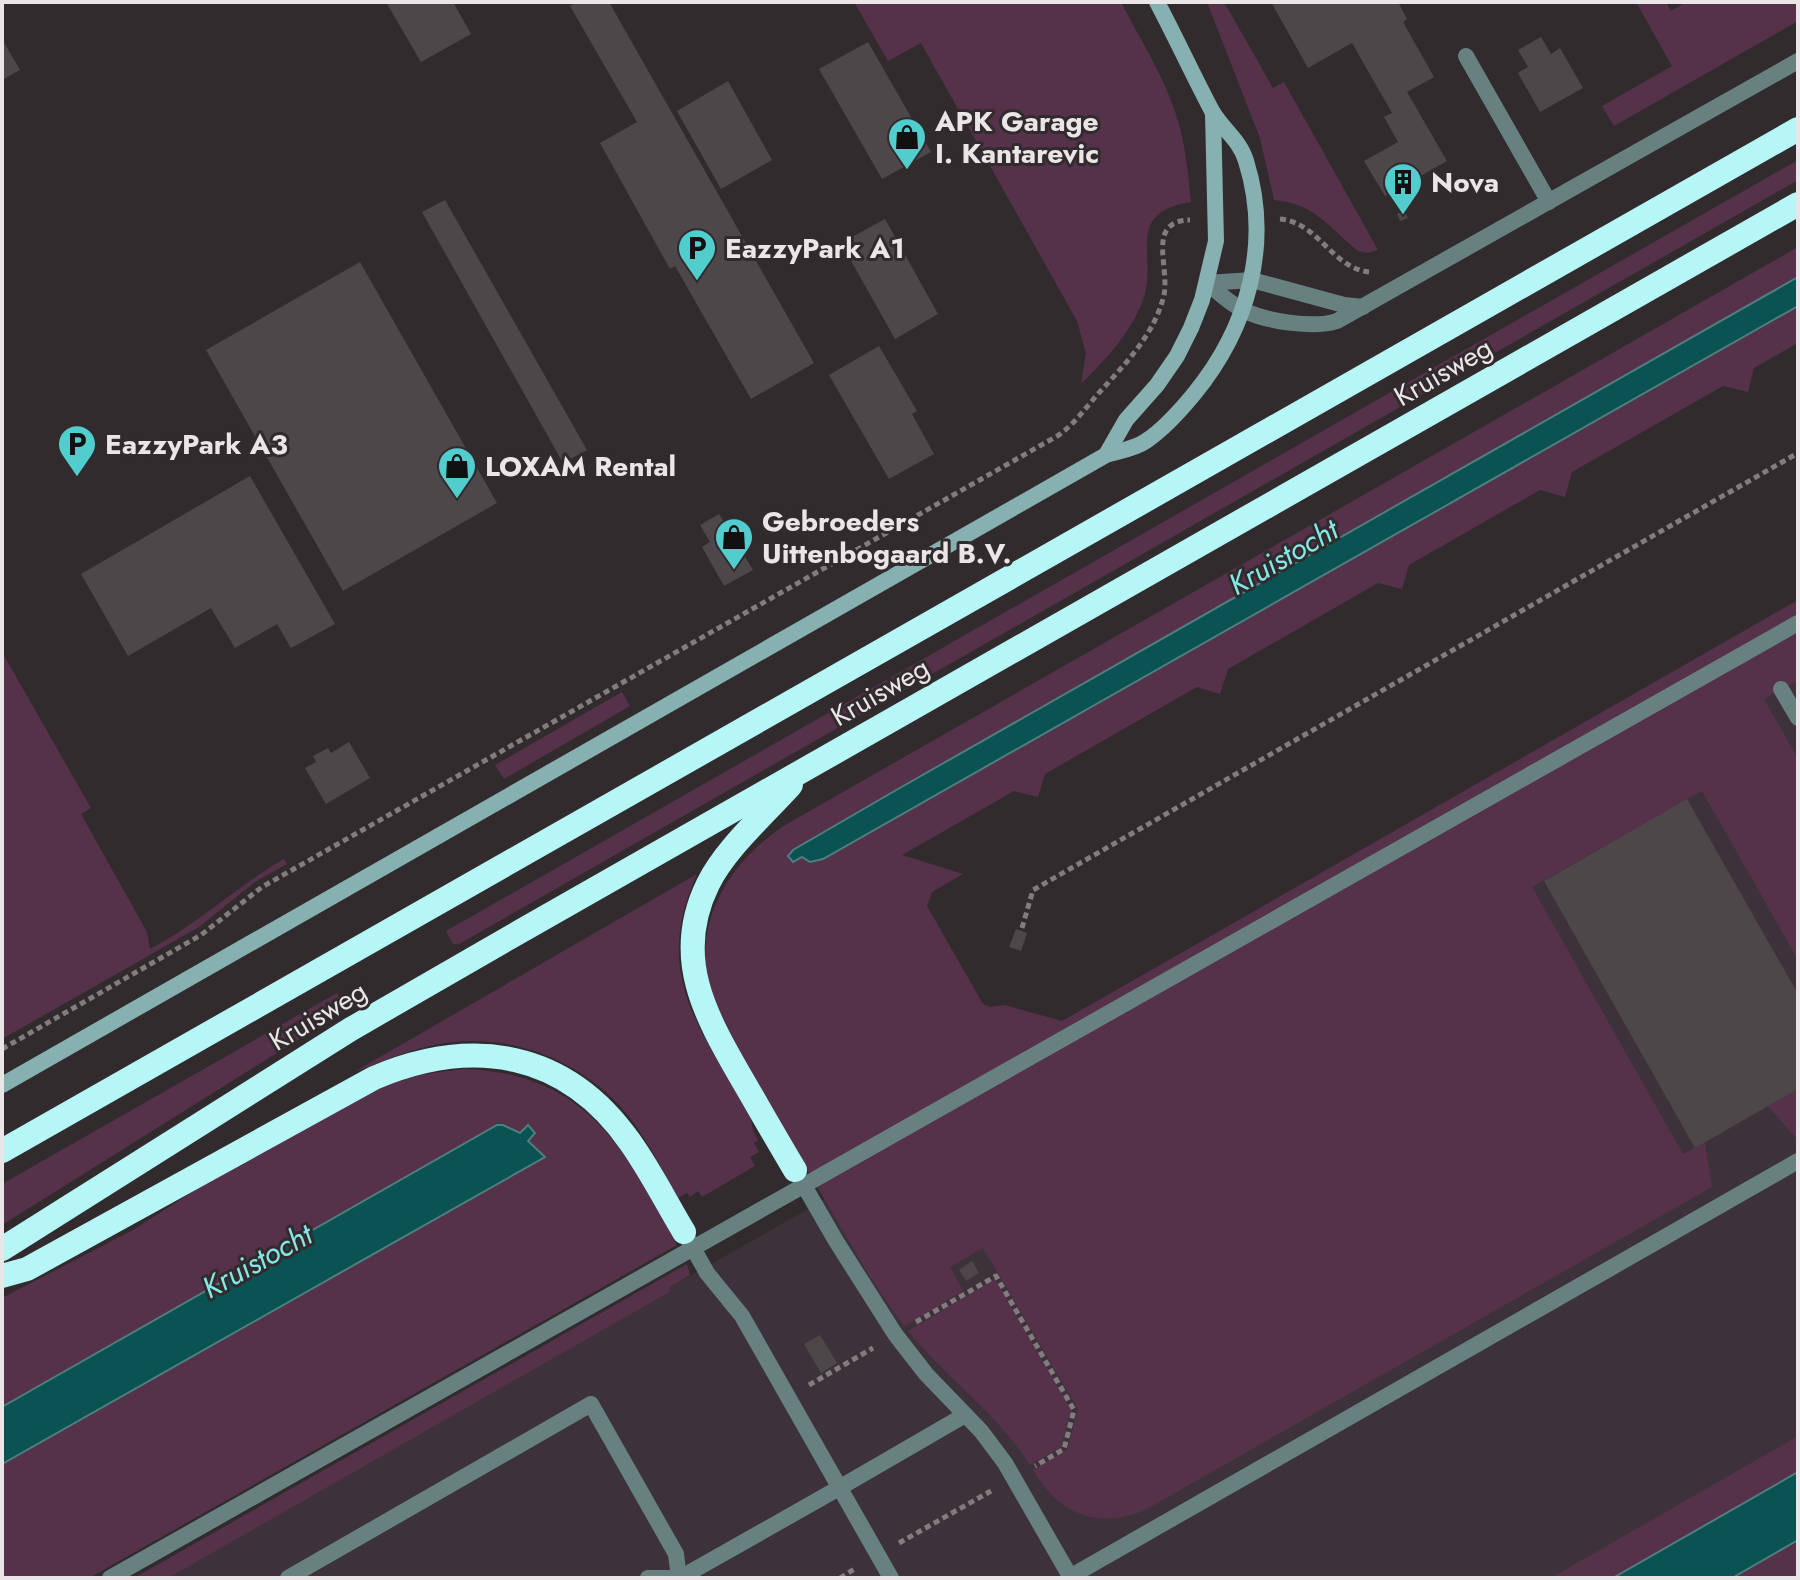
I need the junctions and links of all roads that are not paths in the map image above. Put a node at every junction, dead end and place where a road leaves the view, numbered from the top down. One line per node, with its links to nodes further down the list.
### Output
1 (1157, 2): 4 (street)
2 (1466, 56): 6 (street)
3 (1798, 61): 6 (street)
4 (1213, 113): 8 (street); 9 (street)
5 (1798, 129): 18 (highway, Kruisweg)
6 (1549, 202): 10 (street)
7 (1798, 204): 16 (highway, Kruisweg)
8 (1252, 280): 9 (street); 10 (street); 11 (street)
9 (1207, 283): 11 (street); 12 (street)
10 (1365, 307): 11 (street)
11 (1243, 310): 12 (street)
12 (1106, 455): 17 (street)
13 (1798, 623): 20 (street)
14 (1781, 689): 15 (street)
15 (1798, 718)
16 (807, 769): 20 (highway); 22 (highway, Kruisweg)
17 (2, 1085)
18 (2, 1151)
19 (1798, 1161): 26 (street)
20 (799, 1178): 21 (street); 24 (street)
21 (688, 1240): 23 (highway); 25 (street); 27 (street)
22 (2, 1249)
23 (2, 1276)
24 (965, 1415): 25 (street); 26 (street)
25 (839, 1488): 31 (street); 32 (street)
26 (1070, 1577)
27 (110, 1578)
28 (288, 1578): 31 (street)
29 (648, 1578): 30 (street)
30 (668, 1578)
31 (680, 1578)
32 (891, 1578)

